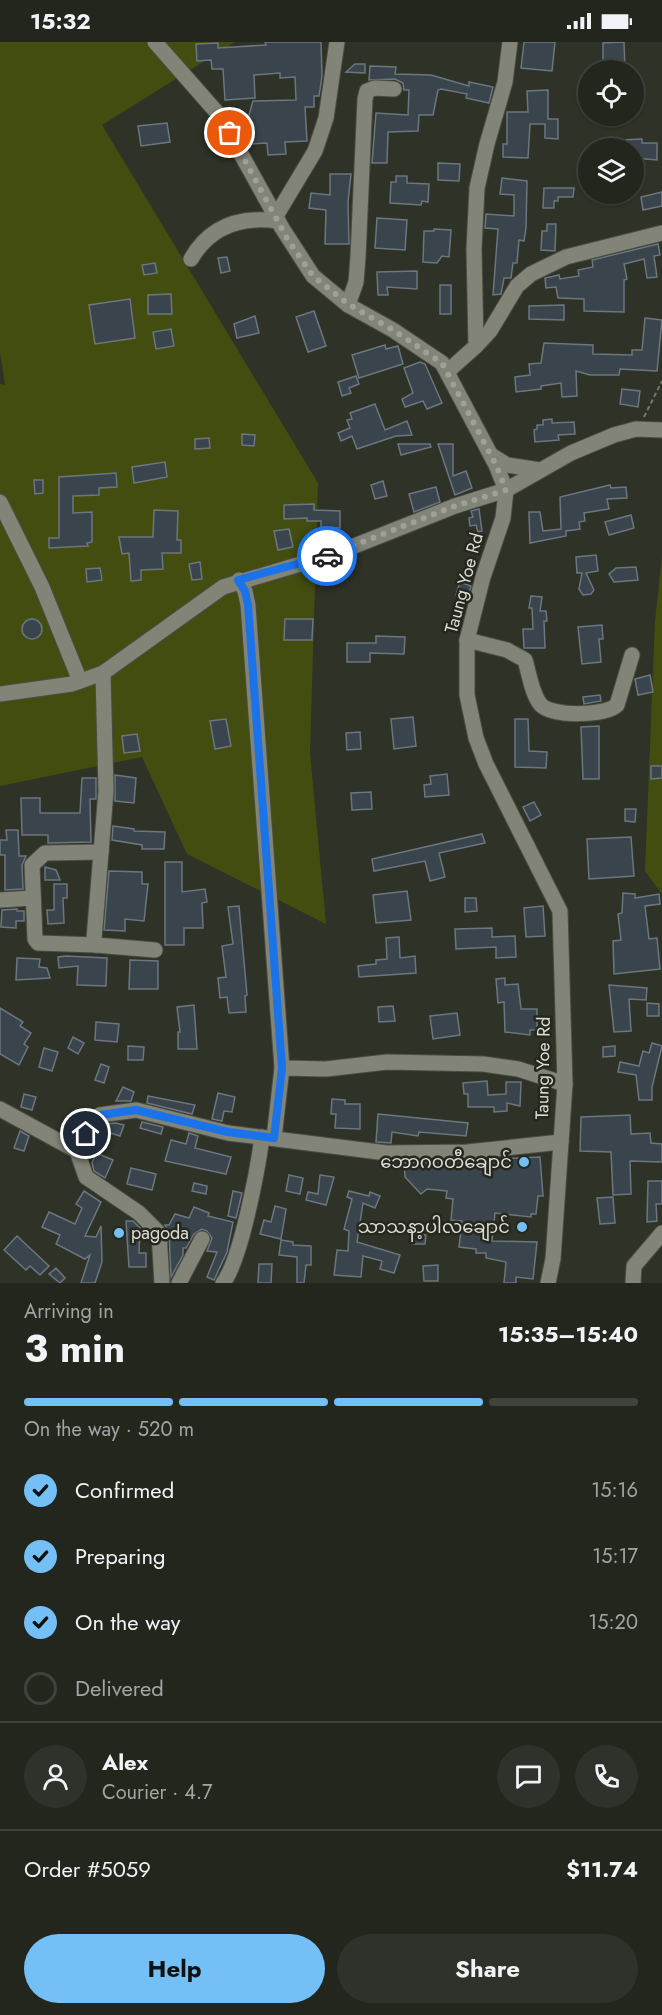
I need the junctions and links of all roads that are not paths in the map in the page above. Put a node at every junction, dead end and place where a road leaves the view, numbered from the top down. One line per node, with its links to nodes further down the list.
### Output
1 (155, 42): 5 (street)
2 (337, 42): 5 (street)
3 (510, 42): 9 (street)
4 (394, 89): 8 (street)
5 (277, 219): 7 (street); 8 (street)
6 (662, 233): 9 (street)
7 (191, 259)
8 (348, 304): 10 (street)
9 (476, 346): 10 (street)
10 (447, 372): 12 (street)
11 (662, 430): 13 (street)
12 (490, 455): 13 (street); 14 (street)
13 (540, 470): 14 (street)
14 (506, 490): 16 (street); 17 (street, Taung Yoe Rd)
15 (0, 502): 20 (street)
16 (238, 580): 19 (street); 27 (street)
17 (467, 640): 18 (street); 28 (street, Taung Yoe Rd)
18 (632, 655)
19 (103, 674): 20 (street); 22 (street)
20 (80, 681): 21 (street)
21 (0, 694)
22 (101, 852): 23 (street); 25 (street)
23 (33, 898): 24 (street); 25 (street)
24 (0, 900)
25 (96, 945): 26 (street)
26 (156, 950)
27 (282, 1068): 28 (street); 30 (street)
28 (565, 1084): 31 (street, Taung Yoe Rd)
29 (0, 1109): 32 (street)
30 (268, 1137): 31 (street); 32 (street); 37 (street)
31 (561, 1142): 38 (street, Taung Yoe Rd)
32 (77, 1151): 35 (street)
33 (662, 1233): 39 (street)
34 (202, 1239): 36 (street)
35 (162, 1283)
36 (179, 1283)
37 (223, 1283)
38 (548, 1283)
39 (633, 1283)

